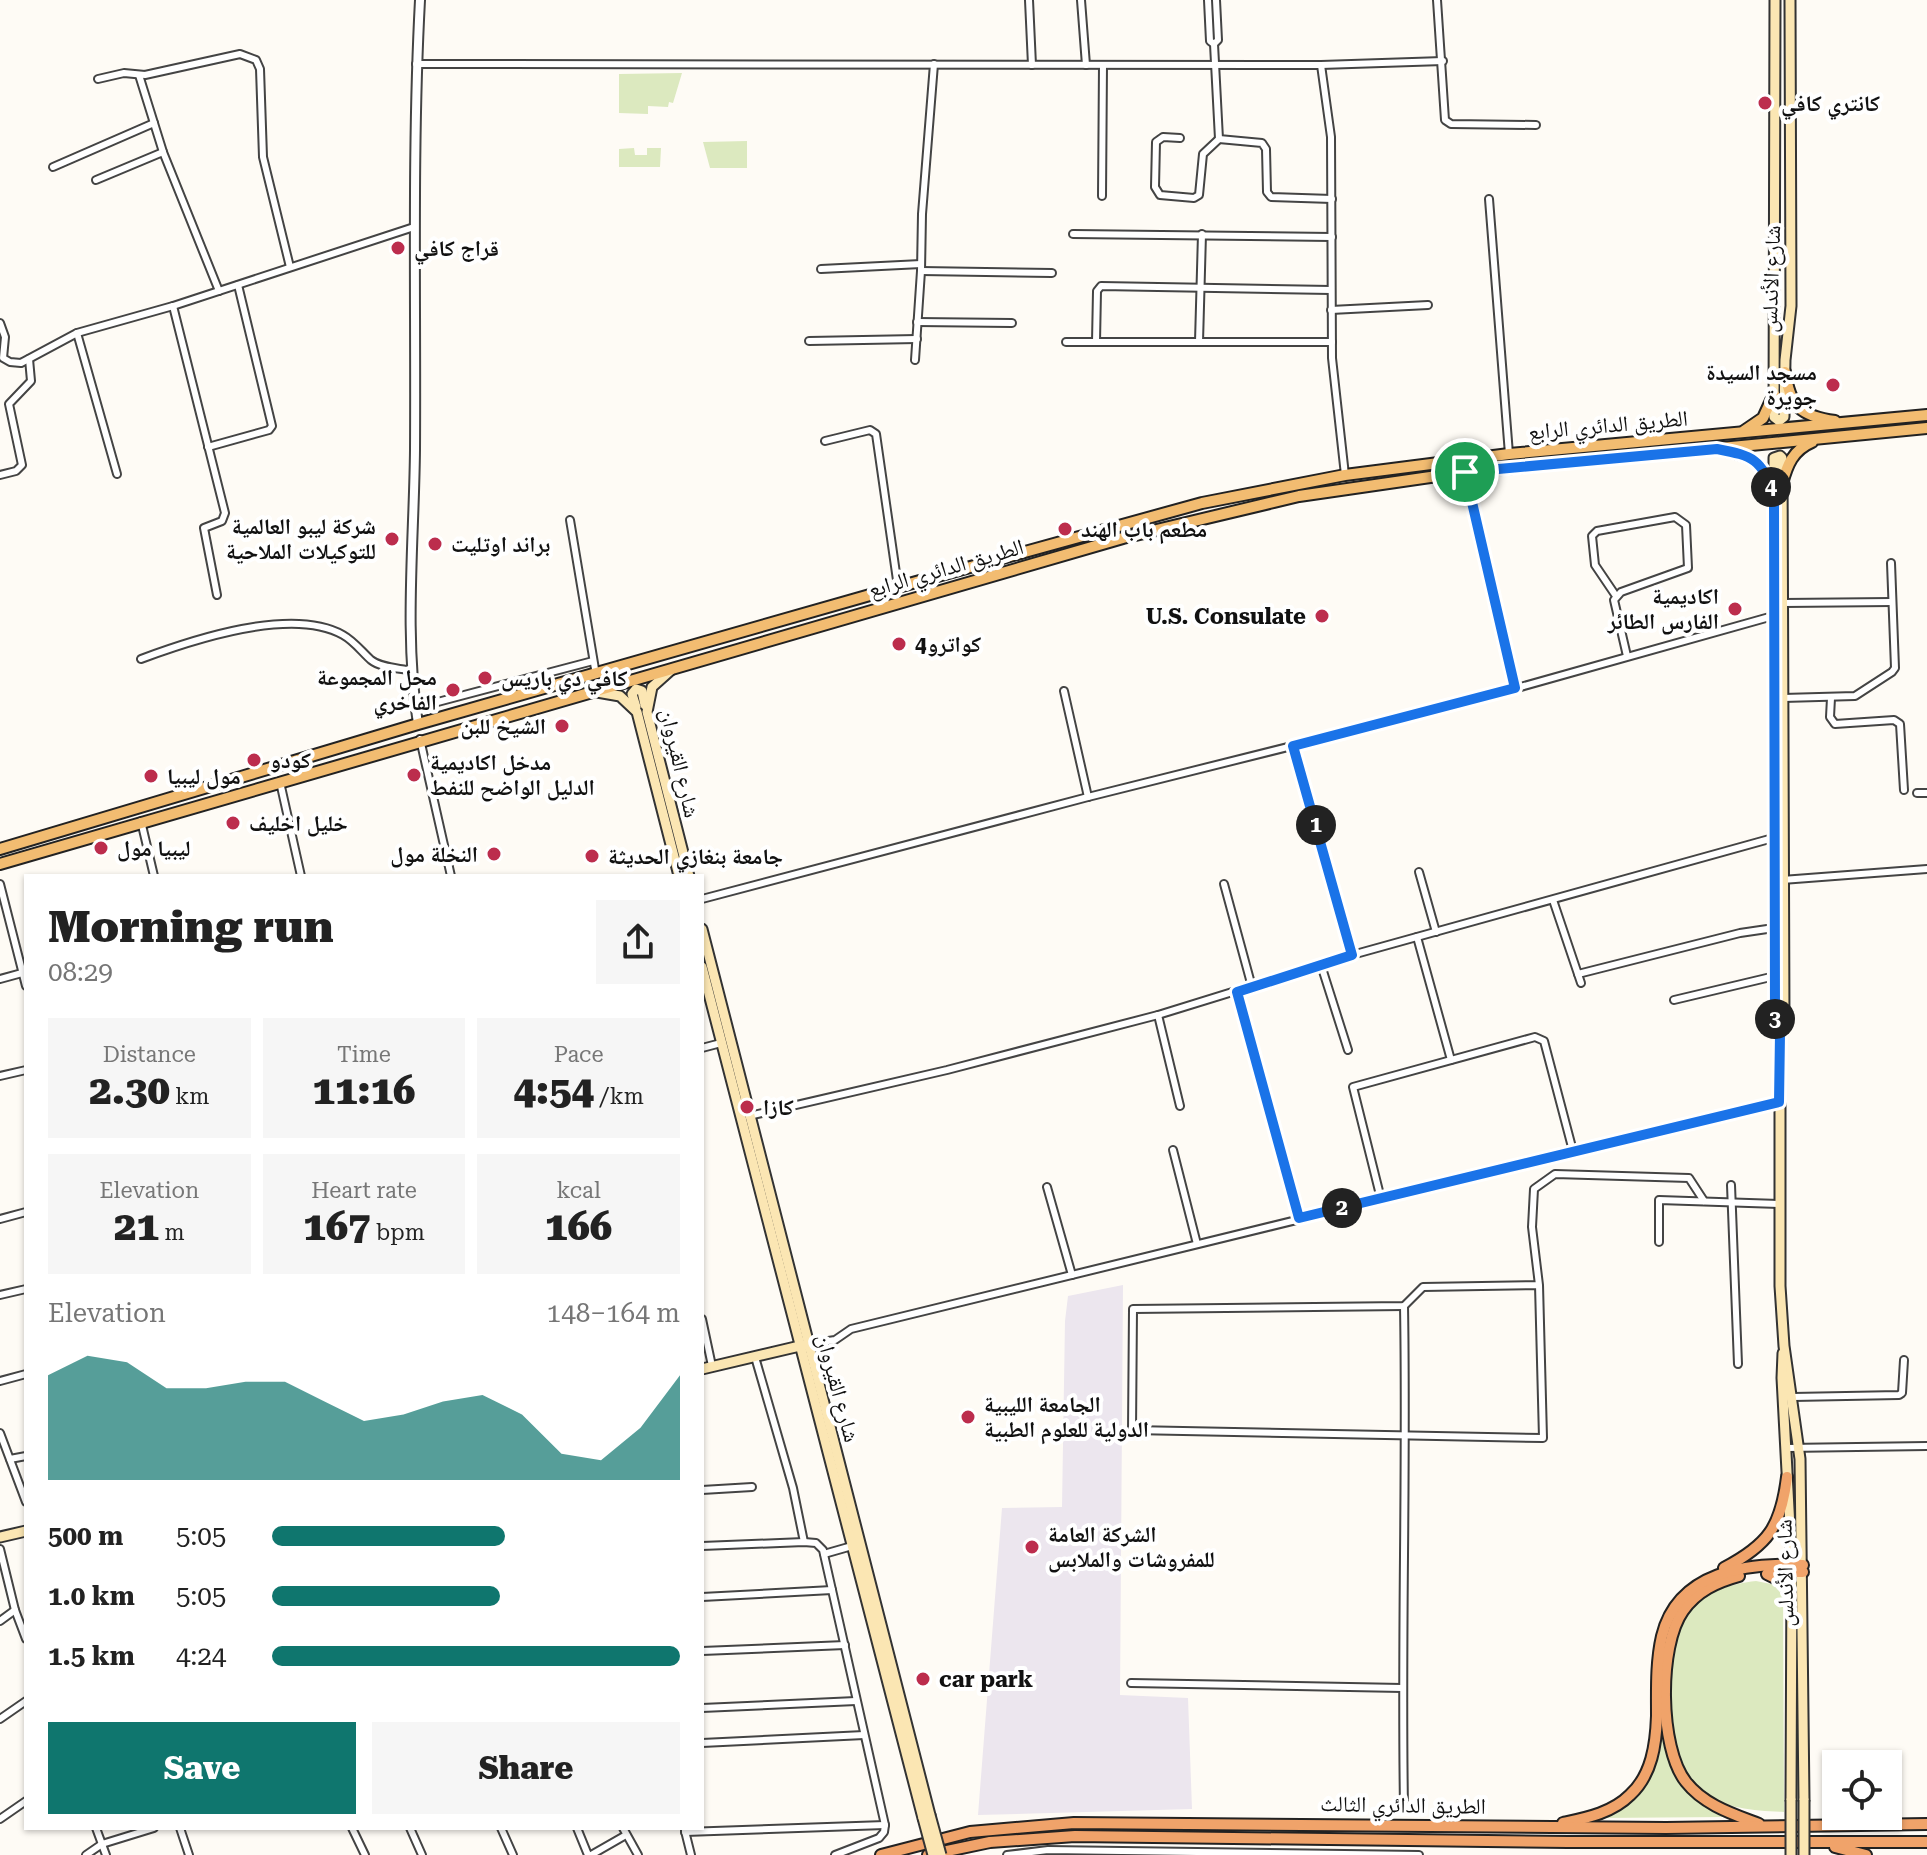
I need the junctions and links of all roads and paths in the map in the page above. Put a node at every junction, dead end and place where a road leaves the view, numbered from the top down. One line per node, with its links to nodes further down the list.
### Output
1 (420, 0): 13 (street)
2 (1029, 0): 15 (street)
3 (1081, 0): 16 (street)
4 (1208, 0): 9 (street)
5 (1216, 0): 10 (street)
6 (1437, 0): 12 (street)
7 (1775, 0): 36 (main road, شارع الأندلس)
8 (1790, 0): 37 (main road, شارع الأندلس)
9 (1208, 11): 10 (street); 11 (street)
10 (1217, 11): 11 (street)
11 (1214, 44): 18 (street)
12 (1443, 61): 19 (street); 23 (street)
13 (416, 64): 14 (street); 32 (street)
14 (934, 64): 15 (street); 39 (street)
15 (1032, 65): 16 (street)
16 (1086, 65): 17 (street)
17 (1103, 65): 18 (street); 29 (street)
18 (1216, 65): 19 (street); 25 (street)
19 (1321, 65): 30 (street)
20 (139, 75): 21 (street); 22 (street); 38 (street)
21 (98, 79)
22 (154, 123): 26 (street); 27 (street)
23 (1536, 125)
24 (1180, 138): 25 (street)
25 (1219, 139): 30 (street)
26 (163, 152): 28 (street); 45 (street)
27 (53, 167)
28 (96, 180)
29 (1102, 196)
30 (1332, 199): 35 (street)
31 (1489, 199): 73 (street)
32 (414, 227): 38 (street); 94 (street)
33 (1073, 234): 34 (street)
34 (1202, 234): 35 (street); 43 (street)
35 (1332, 237): 44 (street)
36 (1774, 241): 37 (main road); 62 (main road, شارع الأندلس)
37 (1791, 241): 61 (main road, شارع الأندلس)
38 (290, 267): 42 (street)
39 (921, 267): 40 (street); 41 (street); 49 (street)
40 (821, 269)
41 (1052, 273)
42 (238, 285): 45 (street); 71 (street)
43 (1200, 287): 44 (street); 56 (street); 57 (street)
44 (1331, 290): 48 (street)
45 (219, 291): 47 (street)
46 (1428, 305): 48 (street)
47 (173, 306): 52 (street); 71 (street)
48 (1331, 310): 58 (street)
49 (917, 322): 51 (street); 53 (street)
50 (0, 323): 59 (street)
51 (1012, 323)
52 (77, 333): 59 (street); 75 (street)
53 (917, 339): 54 (street); 60 (street)
54 (809, 341)
55 (1066, 342): 56 (street)
56 (1096, 342): 57 (street)
57 (1199, 342): 58 (street)
58 (1332, 342): 77 (street)
59 (29, 359): 63 (street)
60 (915, 360)
61 (1785, 372): 62 (main road, شارع الأندلس); 66 (main road)
62 (1774, 394): 68 (main road)
63 (9, 404): 64 (street); 76 (street)
64 (0, 411)
65 (1927, 415): 66 (main road, الطريق الدائري الرابع)
66 (1857, 423): 68 (main road, الطريق الدائري الرابع)
67 (1927, 428): 69 (main road, الطريق الدائري الرابع)
68 (1741, 433): 73 (main road, الطريق الدائري الرابع)
69 (1821, 438): 72 (main road, الطريق الدائري الرابع); 78 (main road)
70 (825, 441): 84 (street)
71 (208, 447): 85 (street)
72 (1717, 449): 74 (main road, الطريق الدائري الرابع); 79 (main road)
73 (1509, 454): 77 (main road, الطريق الدائري الرابع)
74 (1465, 472): 81 (main road, الطريق الدائري الرابع); 97 (street)
75 (117, 474)
76 (0, 475)
77 (1345, 475): 80 (main road, الطريق الدائري الرابع)
78 (1782, 484): 79 (main road, شارع الأندلس); 88 (main road, شارع الأندلس)
79 (1774, 495): 89 (main road, شارع الأندلس)
80 (1234, 496): 81 (main road); 84 (main road, الطريق الدائري الرابع)
81 (1238, 509): 93 (main road, الطريق الدائري الرابع)
82 (570, 520): 92 (street)
83 (1891, 563): 87 (street)
84 (898, 587): 95 (main road, الطريق الدائري الرابع)
85 (217, 595)
86 (1616, 596): 86 (street); 90 (street)
87 (1892, 602): 88 (street); 101 (street)
88 (1783, 603): 96 (main road, شارع الأندلس)
89 (1773, 616): 90 (street); 96 (main road, شارع الأندلس)
90 (1627, 656): 97 (street)
91 (141, 659): 94 (street)
92 (593, 661): 95 (street); 102 (street)
93 (675, 667): 98 (main road, الطريق الدائري الرابع); 103 (main road, شارع القيروان)
94 (412, 671): 102 (street)
95 (596, 675): 104 (main road, الطريق الدائري الرابع)
96 (1779, 675): 100 (main road, شارع الأندلس); 113 (main road, شارع الأندلس)
97 (1515, 688): 106 (street)
98 (593, 691): 103 (main road, شارع القيروان); 105 (main road, الطريق الدائري الرابع)
99 (1064, 691): 111 (street)
100 (1783, 698): 101 (street); 123 (main road, شارع الأندلس)
101 (1831, 698): 108 (street)
102 (415, 708): 104 (street)
103 (642, 712): 121 (main road, شارع القيروان); 122 (main road, شارع القيروان)
104 (418, 724): 114 (main road, الطريق الدائري الرابع)
105 (420, 739): 107 (main road, الطريق الدائري الرابع); 120 (street)
106 (1293, 746): 111 (street); 132 (street)
107 (280, 782): 112 (main road, الطريق الدائري الرابع); 119 (street)
108 (1904, 790)
109 (1917, 793): 110 (street)
110 (1927, 793)
111 (1088, 797): 126 (street)
112 (141, 821): 115 (main road, الطريق الدائري الرابع); 118 (street)
113 (1773, 838): 127 (street); 128 (main road, شارع الأندلس)
114 (0, 849)
115 (0, 864)
116 (1927, 869): 123 (street)
117 (1419, 872): 129 (street)
118 (154, 874)
119 (301, 874)
120 (451, 874)
121 (679, 874)
122 (688, 874)
123 (1782, 880): 145 (main road, شارع الأندلس)
124 (0, 884): 134 (street)
125 (1224, 884): 141 (street)
126 (704, 898)
127 (1553, 900): 129 (street); 135 (street)
128 (1774, 928): 135 (street); 137 (main road, شارع الأندلس)
129 (1436, 932): 131 (street)
130 (704, 937): 154 (main road, شارع القيروان)
131 (1417, 937): 132 (street); 149 (street)
132 (1352, 955): 133 (street)
133 (1321, 965): 141 (street); 148 (street)
134 (22, 973): 138 (street); 139 (street)
135 (1578, 974): 140 (street)
136 (704, 975): 146 (main road, شارع القيروان)
137 (1775, 976): 143 (street); 145 (main road, شارع الأندلس)
138 (0, 979)
139 (24, 980)
140 (1581, 983)
141 (1252, 987): 142 (street)
142 (1237, 992): 144 (street); 164 (street)
143 (1674, 1000)
144 (1158, 1015): 153 (street); 154 (street)
145 (1780, 1034): 152 (main road, شارع الأندلس)
146 (721, 1043): 147 (street); 174 (main road, شارع القيروان)
147 (704, 1047)
148 (1348, 1050)
149 (1451, 1060): 156 (street); 159 (street)
150 (24, 1070): 151 (street)
151 (0, 1076)
152 (1779, 1102): 156 (street); 162 (main road, شارع الأندلس)
153 (1180, 1106)
154 (749, 1116): 174 (main road, شارع القيروان)
155 (1173, 1150): 167 (street)
156 (1573, 1151): 159 (street)
157 (1731, 1185): 161 (street)
158 (1047, 1187): 168 (street)
159 (1381, 1199): 164 (street)
160 (1704, 1201): 161 (street); 166 (street); 169 (street)
161 (1732, 1202): 162 (street); 178 (street)
162 (1779, 1204): 175 (main road, شارع الأندلس)
163 (24, 1213): 165 (street)
164 (1299, 1218): 167 (street)
165 (0, 1219)
166 (1659, 1242)
167 (1197, 1244): 168 (street)
168 (1072, 1275): 174 (street)
169 (1539, 1285): 172 (street); 184 (street)
170 (24, 1289): 171 (street)
171 (0, 1295)
172 (1404, 1306): 184 (street); 184 (street)
173 (704, 1339): 179 (street)
174 (804, 1345): 176 (main road); 198 (main road, شارع القيروان); 222 (main road, شارع القيروان)
175 (1784, 1346): 182 (main road, شارع الأندلس); 187 (main road, شارع الأندلس)
176 (755, 1357): 179 (main road); 196 (street)
177 (1904, 1360): 182 (street)
178 (1738, 1364)
179 (707, 1368)
180 (24, 1375): 181 (street)
181 (0, 1381)
182 (1793, 1397): 186 (main road, شارع الأندلس)
183 (0, 1433): 189 (street)
184 (1406, 1435): 213 (street)
185 (1927, 1446): 186 (street)
186 (1799, 1447): 187 (street); 201 (main road, شارع الأندلس)
187 (1787, 1448): 190 (main road, شارع الأندلس)
188 (24, 1456): 189 (street)
189 (10, 1459): 193 (street)
190 (1787, 1477): 201 (main road, شارع الأندلس); 203 (highway)
191 (752, 1487): 192 (street)
192 (704, 1490)
193 (24, 1497)
194 (24, 1531): 195 (main road)
195 (0, 1537)
196 (804, 1542): 197 (street); 200 (street)
197 (704, 1546)
198 (852, 1546): 200 (street); 222 (main road, شارع القيروان)
199 (0, 1549): 207 (street)
200 (824, 1554): 204 (street)
201 (1798, 1568): 202 (highway); 203 (highway); 205 (main road, شارع الأندلس); 259 (main road, شارع الأندلس, bridge)
202 (1762, 1572): 205 (highway); 226 (highway)
203 (1701, 1582): 227 (highway)
204 (832, 1590): 206 (street); 210 (street)
205 (1792, 1595): 258 (main road, شارع الأندلس, bridge)
206 (704, 1597)
207 (15, 1610): 208 (street); 209 (street)
208 (0, 1621)
209 (24, 1634)
210 (845, 1645): 211 (street); 214 (street)
211 (704, 1651)
212 (1131, 1683): 213 (street)
213 (1402, 1688): 221 (street)
214 (856, 1701): 216 (street); 218 (street)
215 (24, 1702): 217 (street)
216 (704, 1708)
217 (0, 1719)
218 (864, 1735): 219 (street); 225 (street)
219 (704, 1743)
220 (24, 1802): 223 (street)
221 (1404, 1806)
222 (926, 1816): 254 (main road, شارع القيروان, bridge); 255 (main road, شارع القيروان, bridge)
223 (0, 1819)
224 (1927, 1824): 226 (highway, الطريق الدائري الثالث)
225 (885, 1825): 236 (street); 252 (street)
226 (1765, 1826): 227 (highway, الطريق الدائري الثالث)
227 (1547, 1827): 253 (highway, الطريق الدائري الثالث)
228 (97, 1830): 240 (street)
229 (148, 1830): 240 (street)
230 (181, 1830): 245 (street)
231 (353, 1830): 246 (street)
232 (411, 1830): 247 (street)
233 (502, 1830): 248 (street)
234 (578, 1830): 249 (street)
235 (685, 1830): 251 (street)
236 (704, 1830)
237 (624, 1831): 249 (street); 250 (street)
238 (1818, 1842): 239 (highway, الطريق الدائري الثالث); 254 (highway, الطريق الدائري الثالث); 260 (highway)
239 (1927, 1842)
240 (102, 1844): 243 (street); 244 (street)
241 (1194, 1853): 242 (street); 256 (street)
242 (1273, 1853): 257 (street)
243 (86, 1855)
244 (106, 1855)
245 (189, 1855)
246 (365, 1855)
247 (422, 1855)
248 (513, 1855)
249 (589, 1855)
250 (638, 1855)
251 (691, 1855)
252 (835, 1855)
253 (881, 1855)
254 (930, 1855)
255 (941, 1855)
256 (1007, 1855)
257 (1419, 1855)
258 (1791, 1855)
259 (1804, 1855)
260 (1866, 1855)

